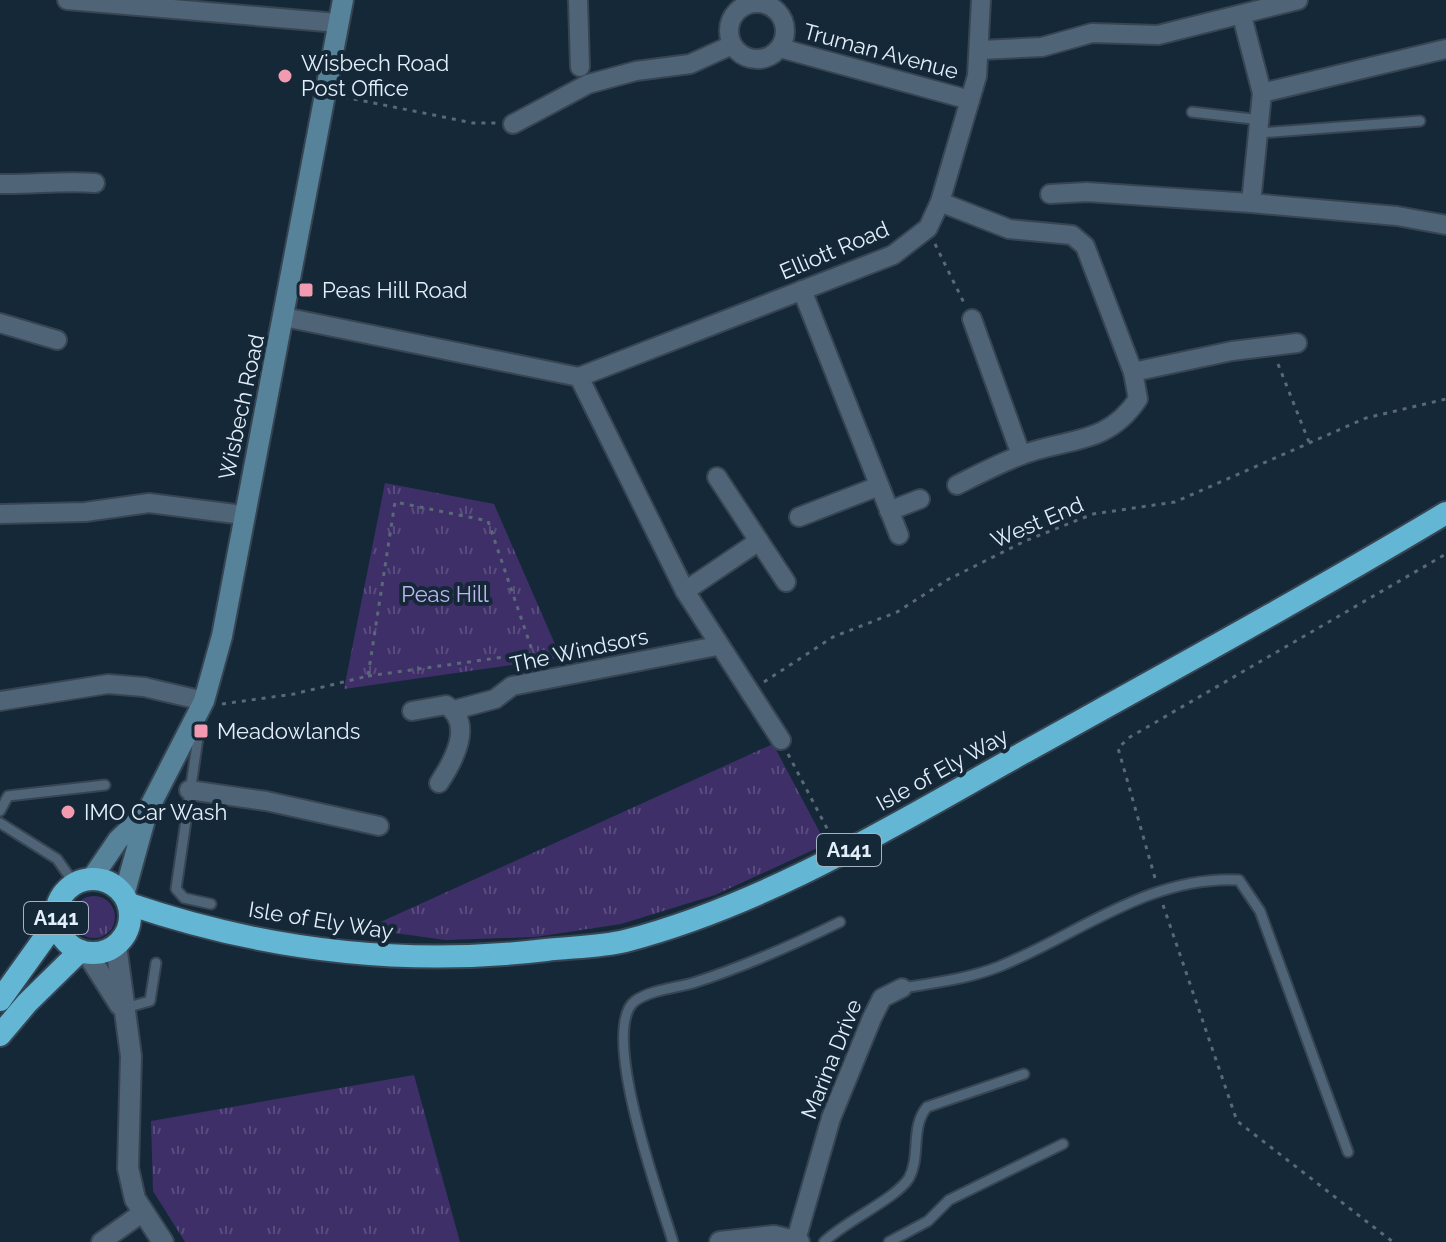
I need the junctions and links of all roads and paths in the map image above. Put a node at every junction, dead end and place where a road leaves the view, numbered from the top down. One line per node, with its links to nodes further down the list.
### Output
1 (67, 0): 7 (street)
2 (343, 0): 7 (main road, Wisbech Road)
3 (578, 0): 12 (street)
4 (981, 0): 11 (street, Elliott Road)
5 (1298, 0): 6 (street)
6 (1242, 16): 11 (street); 14 (street)
7 (338, 23): 28 (main road, Wisbech Road)
8 (732, 45): 9 (street, Truman Avenue); 9 (street, Truman Avenue); 18 (street)
9 (780, 48): 15 (street, Truman Avenue)
10 (1446, 49): 14 (street)
11 (981, 50): 15 (street, Elliott Road)
12 (580, 67)
13 (345, 86): 18 (path)
14 (1262, 93): 19 (street)
15 (970, 100): 23 (street, Elliott Road)
16 (1192, 112): 19 (lane)
17 (1420, 121): 19 (lane)
18 (513, 124)
19 (1260, 126): 24 (street)
20 (95, 183): 21 (street)
21 (0, 184)
22 (1050, 194): 24 (street)
23 (940, 202): 26 (street, Elliott Road); 34 (street)
24 (1251, 203): 25 (street)
25 (1446, 225)
26 (928, 228): 27 (street, Elliott Road); 29 (path)
27 (802, 290): 35 (street, Elliott Road); 41 (street)
28 (284, 317): 35 (street); 46 (main road, Wisbech Road)
29 (972, 319): 38 (street)
30 (0, 323): 31 (street)
31 (57, 340)
32 (1297, 343): 33 (street)
33 (1272, 347): 34 (street); 37 (path)
34 (1133, 372): 38 (street)
35 (579, 377): 52 (street)
36 (1446, 399): 37 (path, West End)
37 (1309, 442): 55 (path, West End)
38 (1021, 455): 40 (street)
39 (717, 477): 49 (street)
40 (957, 485)
41 (879, 486): 43 (street); 47 (street)
42 (920, 499): 43 (street)
43 (889, 511): 48 (street)
44 (1446, 513): 68 (highway, Isle of Ely Way / A141)
45 (0, 514): 46 (street)
46 (243, 515): 57 (main road, Wisbech Road)
47 (799, 517)
48 (899, 535)
49 (759, 541): 51 (street); 52 (street)
50 (1446, 554): 70 (path)
51 (786, 582)
52 (685, 591): 53 (street)
53 (717, 646): 55 (street); 58 (street, The Windsors)
54 (368, 676): 54 (path); 57 (path)
55 (750, 691): 60 (street)
56 (0, 701): 57 (street)
57 (204, 701): 63 (lane); 65 (main road, Wisbech Road)
58 (454, 710): 59 (street, The Windsors); 61 (street)
59 (412, 711)
60 (781, 740): 68 (path)
61 (439, 783)
62 (105, 785): 64 (lane)
63 (189, 790): 67 (street); 72 (lane)
64 (0, 811)
65 (147, 812): 69 (main road, Wisbech Road); 71 (main road, Wisbech Road)
66 (0, 823): 69 (lane)
67 (379, 826)
68 (841, 855): 75 (highway, Isle of Ely Way / A141)
69 (83, 881): 71 (highway, A141); 73 (highway, A141)
70 (1158, 891): 79 (lane, Marina Drive); 85 (lane, Marina Drive); 95 (path)
71 (126, 900): 75 (highway, Isle of Ely Way / A141); 76 (highway)
72 (211, 904)
73 (56, 922): 77 (highway, A141); 80 (highway, A141)
74 (840, 922): 91 (lane)
75 (187, 924): 76 (highway, Isle of Ely Way / A141)
76 (122, 938): 77 (highway, A141); 81 (street)
77 (84, 952): 81 (street); 82 (highway, A141)
78 (156, 963): 81 (lane)
79 (902, 988): 88 (street, Marina Drive)
80 (0, 1000)
81 (122, 1008): 86 (street)
82 (0, 1035)
83 (1024, 1074): 93 (lane)
84 (1063, 1144): 94 (lane)
85 (1348, 1152)
86 (142, 1213): 89 (street); 90 (street)
87 (750, 1240): 88 (street); 92 (street)
88 (798, 1241)
89 (101, 1242)
90 (163, 1242)
91 (673, 1242)
92 (720, 1242)
93 (824, 1242)
94 (889, 1242)
95 (1393, 1242)

